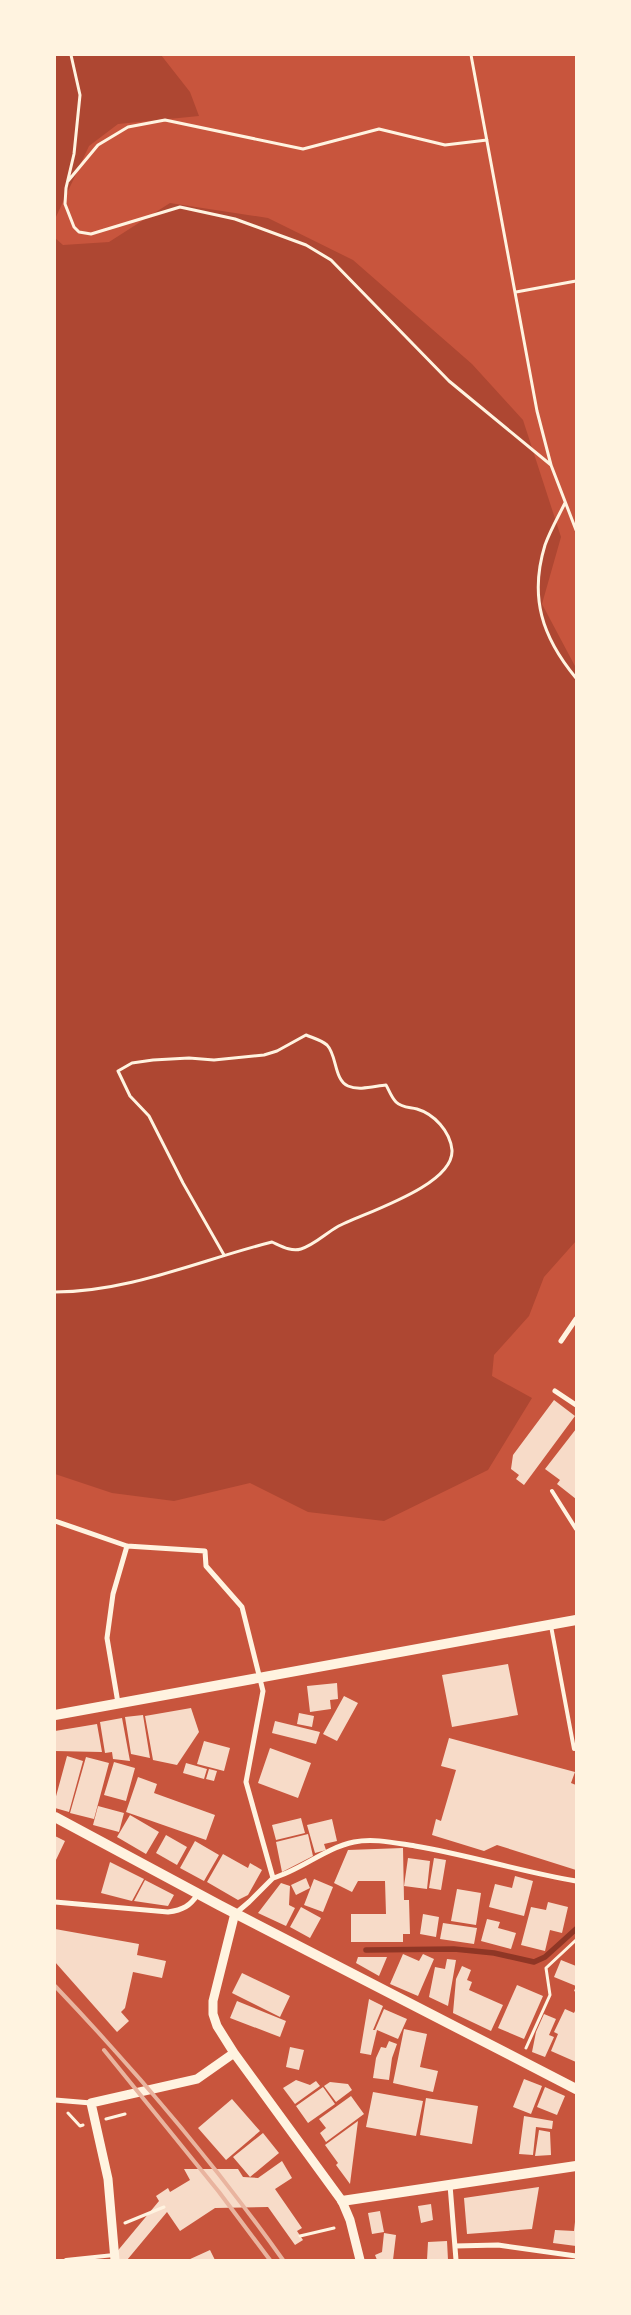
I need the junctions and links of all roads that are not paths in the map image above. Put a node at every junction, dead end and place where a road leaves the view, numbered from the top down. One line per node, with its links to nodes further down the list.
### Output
1 (576, 1320): 2 (street)
2 (561, 1341)
3 (555, 1391): 4 (street)
4 (576, 1405)
5 (552, 1491): 7 (lane)
6 (55, 1521): 8 (street)
7 (576, 1529)
8 (127, 1546): 11 (street); 12 (street)
9 (576, 1620): 10 (main road)
10 (550, 1625): 11 (main road); 14 (lane)
11 (260, 1678): 12 (main road); 16 (street)
12 (118, 1703): 13 (main road)
13 (55, 1715)
14 (574, 1749)
15 (55, 1817): 18 (main road)
16 (273, 1878): 17 (street); 20 (street)
17 (576, 1881)
18 (199, 1894): 19 (street); 20 (main road)
19 (55, 1902)
20 (235, 1913): 21 (street); 22 (main road)
21 (234, 2053): 24 (street); 27 (street)
22 (576, 2089)
23 (55, 2100): 24 (street)
24 (91, 2103): 30 (street)
25 (576, 2166): 26 (main road)
26 (450, 2185): 27 (main road); 28 (street)
27 (342, 2201): 32 (street)
28 (455, 2246): 29 (street); 33 (street)
29 (576, 2256)
30 (115, 2257): 31 (lane)
31 (66, 2260)
32 (360, 2260)
33 (456, 2260)

